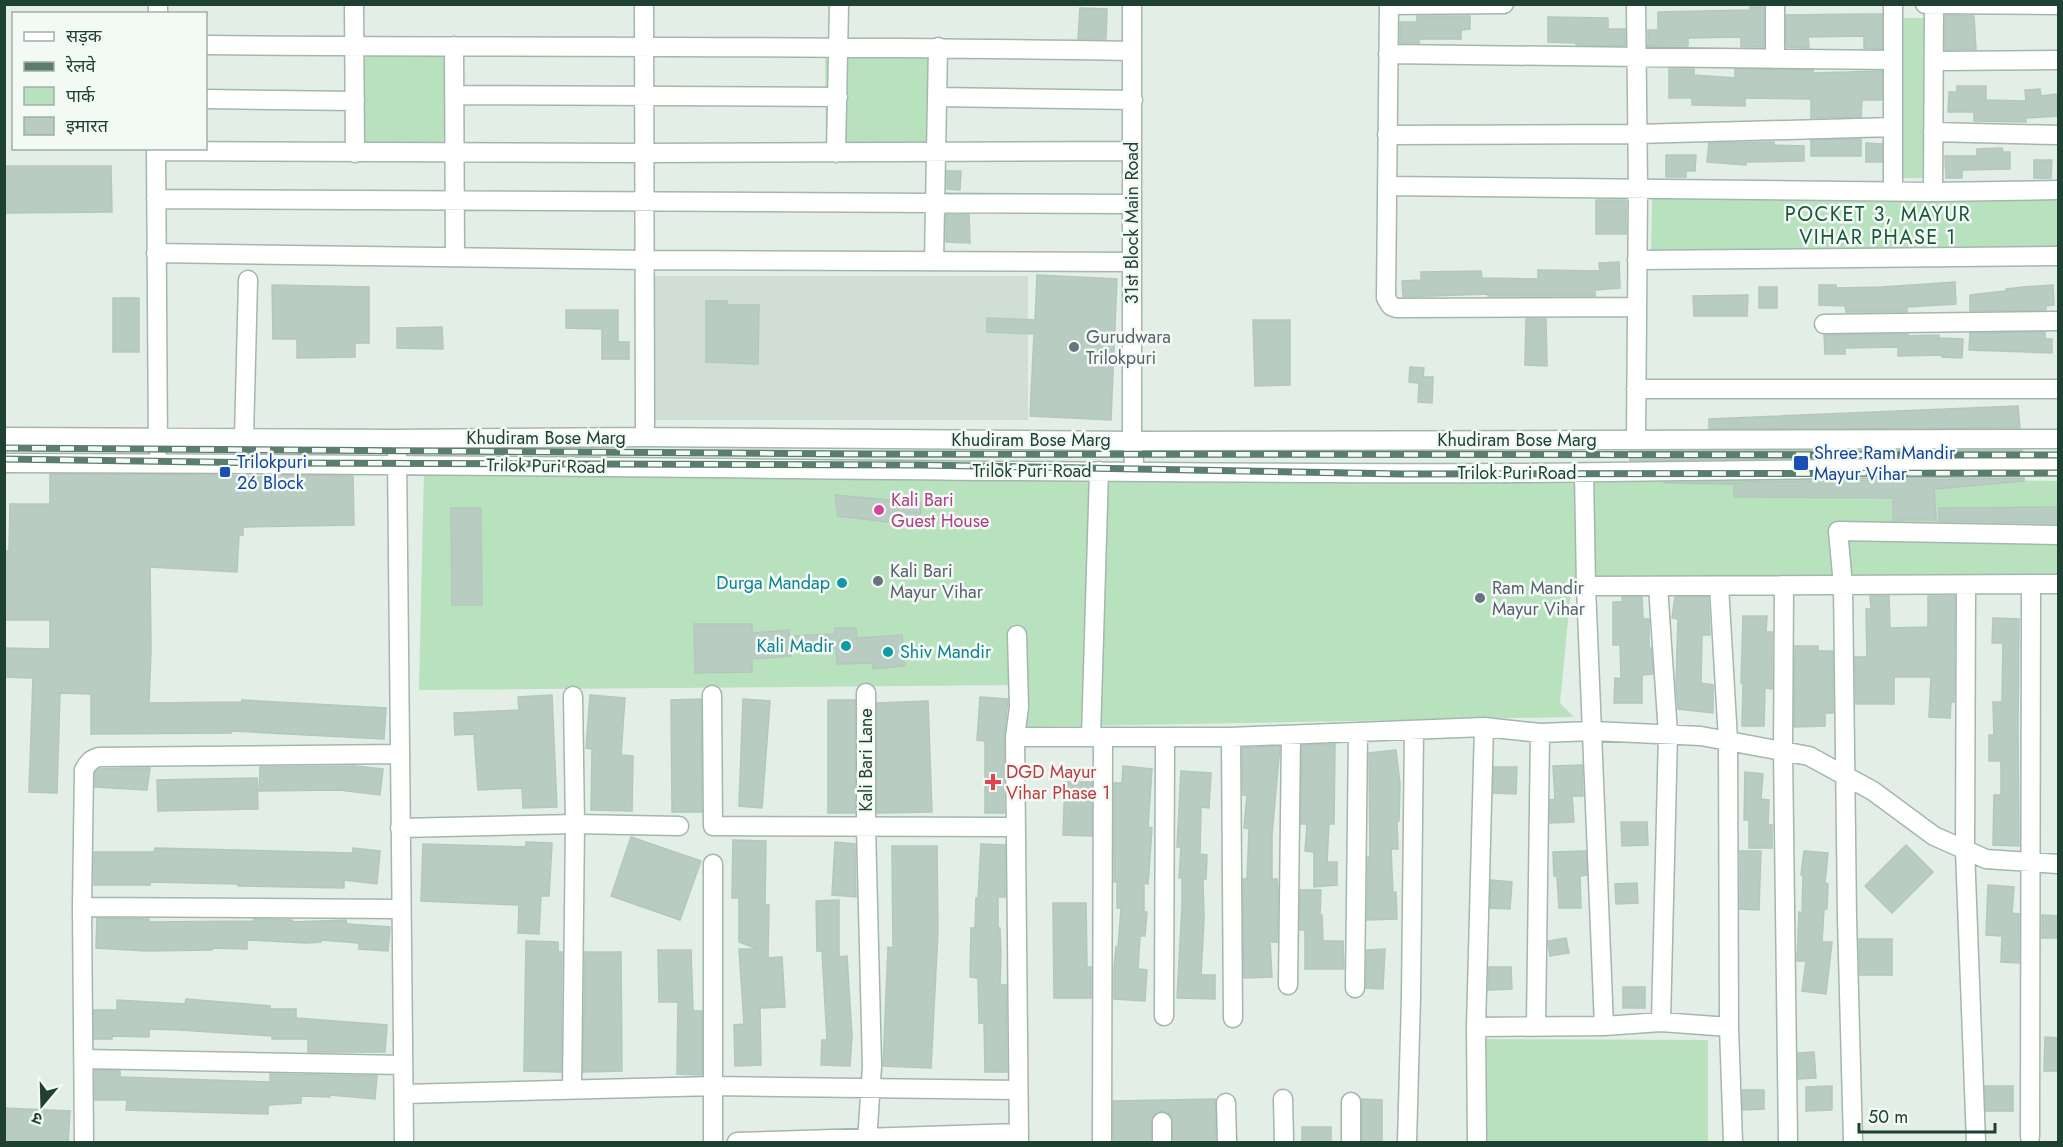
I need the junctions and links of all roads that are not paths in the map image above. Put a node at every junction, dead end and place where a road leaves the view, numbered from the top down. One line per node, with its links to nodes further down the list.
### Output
1 (354, 4): 14 (street)
2 (644, 4): 18 (street)
3 (839, 4): 16 (street)
4 (1132, 4): 19 (street, 31st Block Main Road)
5 (1504, 4): 10 (street)
6 (1636, 4): 21 (street)
7 (1775, 4): 22 (street)
8 (1893, 4): 23 (street)
9 (1925, 4): 11 (street)
10 (1389, 5): 20 (street)
11 (1934, 5): 12 (street); 25 (street)
12 (2058, 5)
13 (207, 45): 14 (street)
14 (354, 46): 15 (street); 32 (street)
15 (454, 46): 18 (street); 26 (street)
16 (838, 47): 17 (street); 18 (street); 28 (street)
17 (938, 47): 19 (street); 29 (street)
18 (644, 48): 27 (street)
19 (1131, 51): 31 (street, 31st Block Main Road)
20 (1388, 54): 21 (street); 36 (street)
21 (1636, 57): 22 (street); 35 (street)
22 (1775, 59): 23 (street)
23 (1893, 60): 33 (street)
24 (2058, 60): 25 (street)
25 (1934, 61): 34 (street)
26 (454, 95): 27 (street); 40 (street)
27 (645, 95): 28 (street); 43 (street)
28 (838, 97): 44 (street)
29 (937, 97): 31 (street); 41 (street)
30 (207, 99): 32 (street)
31 (1133, 100): 39 (street, 31st Block Main Road)
32 (355, 101): 42 (street)
33 (1893, 127): 35 (street); 48 (street)
34 (1933, 132): 37 (street); 49 (street)
35 (1636, 134): 36 (street); 46 (street)
36 (1387, 135): 45 (street)
37 (2058, 135)
38 (156, 150): 42 (street); 50 (street)
39 (1131, 151): 41 (street); 54 (street, 31st Block Main Road)
40 (453, 152): 42 (street); 43 (street); 51 (street)
41 (935, 152): 44 (street); 52 (street)
42 (355, 153)
43 (644, 153): 44 (street); 53 (street)
44 (836, 153)
45 (1387, 186): 46 (street); 63 (street)
46 (1638, 189): 48 (street); 59 (street)
47 (2058, 190): 49 (street)
48 (1893, 192): 49 (street)
49 (1934, 192)
50 (156, 199): 51 (street); 55 (street)
51 (453, 200): 53 (street); 57 (street)
52 (934, 202): 53 (street); 54 (street); 60 (street)
53 (644, 203): 58 (street)
54 (1132, 204): 61 (street, 31st Block Main Road)
55 (156, 253): 57 (street); 69 (street)
56 (2058, 256): 59 (street)
57 (454, 257): 58 (street)
58 (645, 260): 60 (street); 71 (street)
59 (1637, 260): 63 (street)
60 (934, 261): 61 (street)
61 (1131, 262): 75 (street, 31st Block Main Road)
62 (248, 280): 70 (street)
63 (1637, 307): 67 (street)
64 (2058, 321): 65 (street)
65 (1824, 324)
66 (2058, 388): 67 (street)
67 (1636, 389): 74 (street)
68 (4, 437): 69 (street, Khudiram Bose Marg)
69 (158, 437): 70 (street, Khudiram Bose Marg); 77 (street)
70 (244, 437): 72 (street, Khudiram Bose Marg)
71 (645, 437): 72 (street, Khudiram Bose Marg); 75 (street, Khudiram Bose Marg)
72 (396, 439): 78 (street)
73 (2058, 439): 74 (street, Khudiram Bose Marg)
74 (1636, 440): 75 (street, Khudiram Bose Marg)
75 (1132, 441): 81 (street, 31st Block Main Road)
76 (4, 463): 77 (street, Trilok Puri Road)
77 (158, 463): 78 (street, Trilok Puri Road)
78 (397, 465): 80 (street, Trilok Puri Road); 109 (street)
79 (2058, 466): 82 (street, Trilok Puri Road)
80 (1099, 471): 81 (street, Trilok Puri Road); 104 (street)
81 (1135, 472): 82 (street, Trilok Puri Road)
82 (1584, 473): 89 (street)
83 (2058, 535): 87 (street)
84 (2031, 584): 85 (street); 88 (street); 117 (street)
85 (2058, 584)
86 (1784, 585): 87 (street); 91 (street); 108 (street)
87 (1843, 585): 88 (street); 110 (street)
88 (1966, 585): 116 (street)
89 (1586, 586): 90 (street); 98 (street)
90 (1658, 586): 91 (street); 101 (street)
91 (1719, 586): 107 (street)
92 (1017, 636): 103 (street)
93 (866, 693): 113 (street, Kali Bari Lane)
94 (712, 695): 113 (street)
95 (573, 696): 111 (street)
96 (1484, 727): 97 (street); 99 (street); 129 (street)
97 (1414, 731): 100 (street); 155 (street)
98 (1592, 731): 99 (street); 101 (street); 128 (street)
99 (1540, 733): 127 (street)
100 (1358, 734): 102 (street); 123 (street)
101 (1668, 734): 107 (street); 126 (street)
102 (1291, 735): 105 (street); 122 (street)
103 (1015, 736): 104 (street); 114 (street)
104 (1097, 737): 106 (street); 150 (street)
105 (1231, 737): 106 (street); 125 (street)
106 (1165, 738): 124 (street)
107 (1728, 741): 108 (street); 130 (street)
108 (1783, 750): 110 (street); 158 (street)
109 (399, 754): 115 (street); 120 (street)
110 (1845, 776): 116 (street); 159 (street)
111 (575, 824): 112 (street); 115 (street); 135 (street)
112 (679, 826)
113 (866, 827): 114 (street); 134 (street, Kali Bari Lane)
114 (1015, 827): 136 (street)
115 (400, 828): 121 (street)
116 (1965, 850): 117 (street); 160 (street)
117 (2031, 863): 119 (street); 142 (street)
118 (713, 864): 133 (street)
119 (2058, 864)
120 (82, 907): 121 (street); 131 (street)
121 (401, 909): 132 (street)
122 (1288, 985)
123 (1355, 988)
124 (1164, 1016)
125 (1233, 1017)
126 (1661, 1022): 128 (street); 130 (street)
127 (1536, 1025): 128 (street); 129 (street)
128 (1604, 1026)
129 (1476, 1027): 156 (street)
130 (1729, 1027): 157 (street)
131 (84, 1059): 132 (street); 146 (street)
132 (403, 1065): 137 (street)
133 (714, 1086): 134 (street); 135 (street); 148 (street)
134 (870, 1088): 136 (street); 145 (street, Kali Bari Lane)
135 (572, 1089): 137 (street)
136 (1018, 1090): 143 (street)
137 (404, 1094): 147 (street)
138 (1283, 1099): 153 (street)
139 (1351, 1102): 154 (street)
140 (1226, 1103): 152 (street)
141 (1162, 1122): 151 (street)
142 (2030, 1137)
143 (1019, 1138): 144 (street)
144 (949, 1139): 145 (street)
145 (867, 1141): 149 (street)
146 (84, 1143)
147 (404, 1143)
148 (713, 1143)
149 (737, 1143)
150 (1102, 1143)
151 (1162, 1143)
152 (1227, 1143)
153 (1284, 1143)
154 (1351, 1143)
155 (1407, 1143)
156 (1477, 1143)
157 (1733, 1143)
158 (1788, 1143)
159 (1852, 1143)
160 (1976, 1143)

